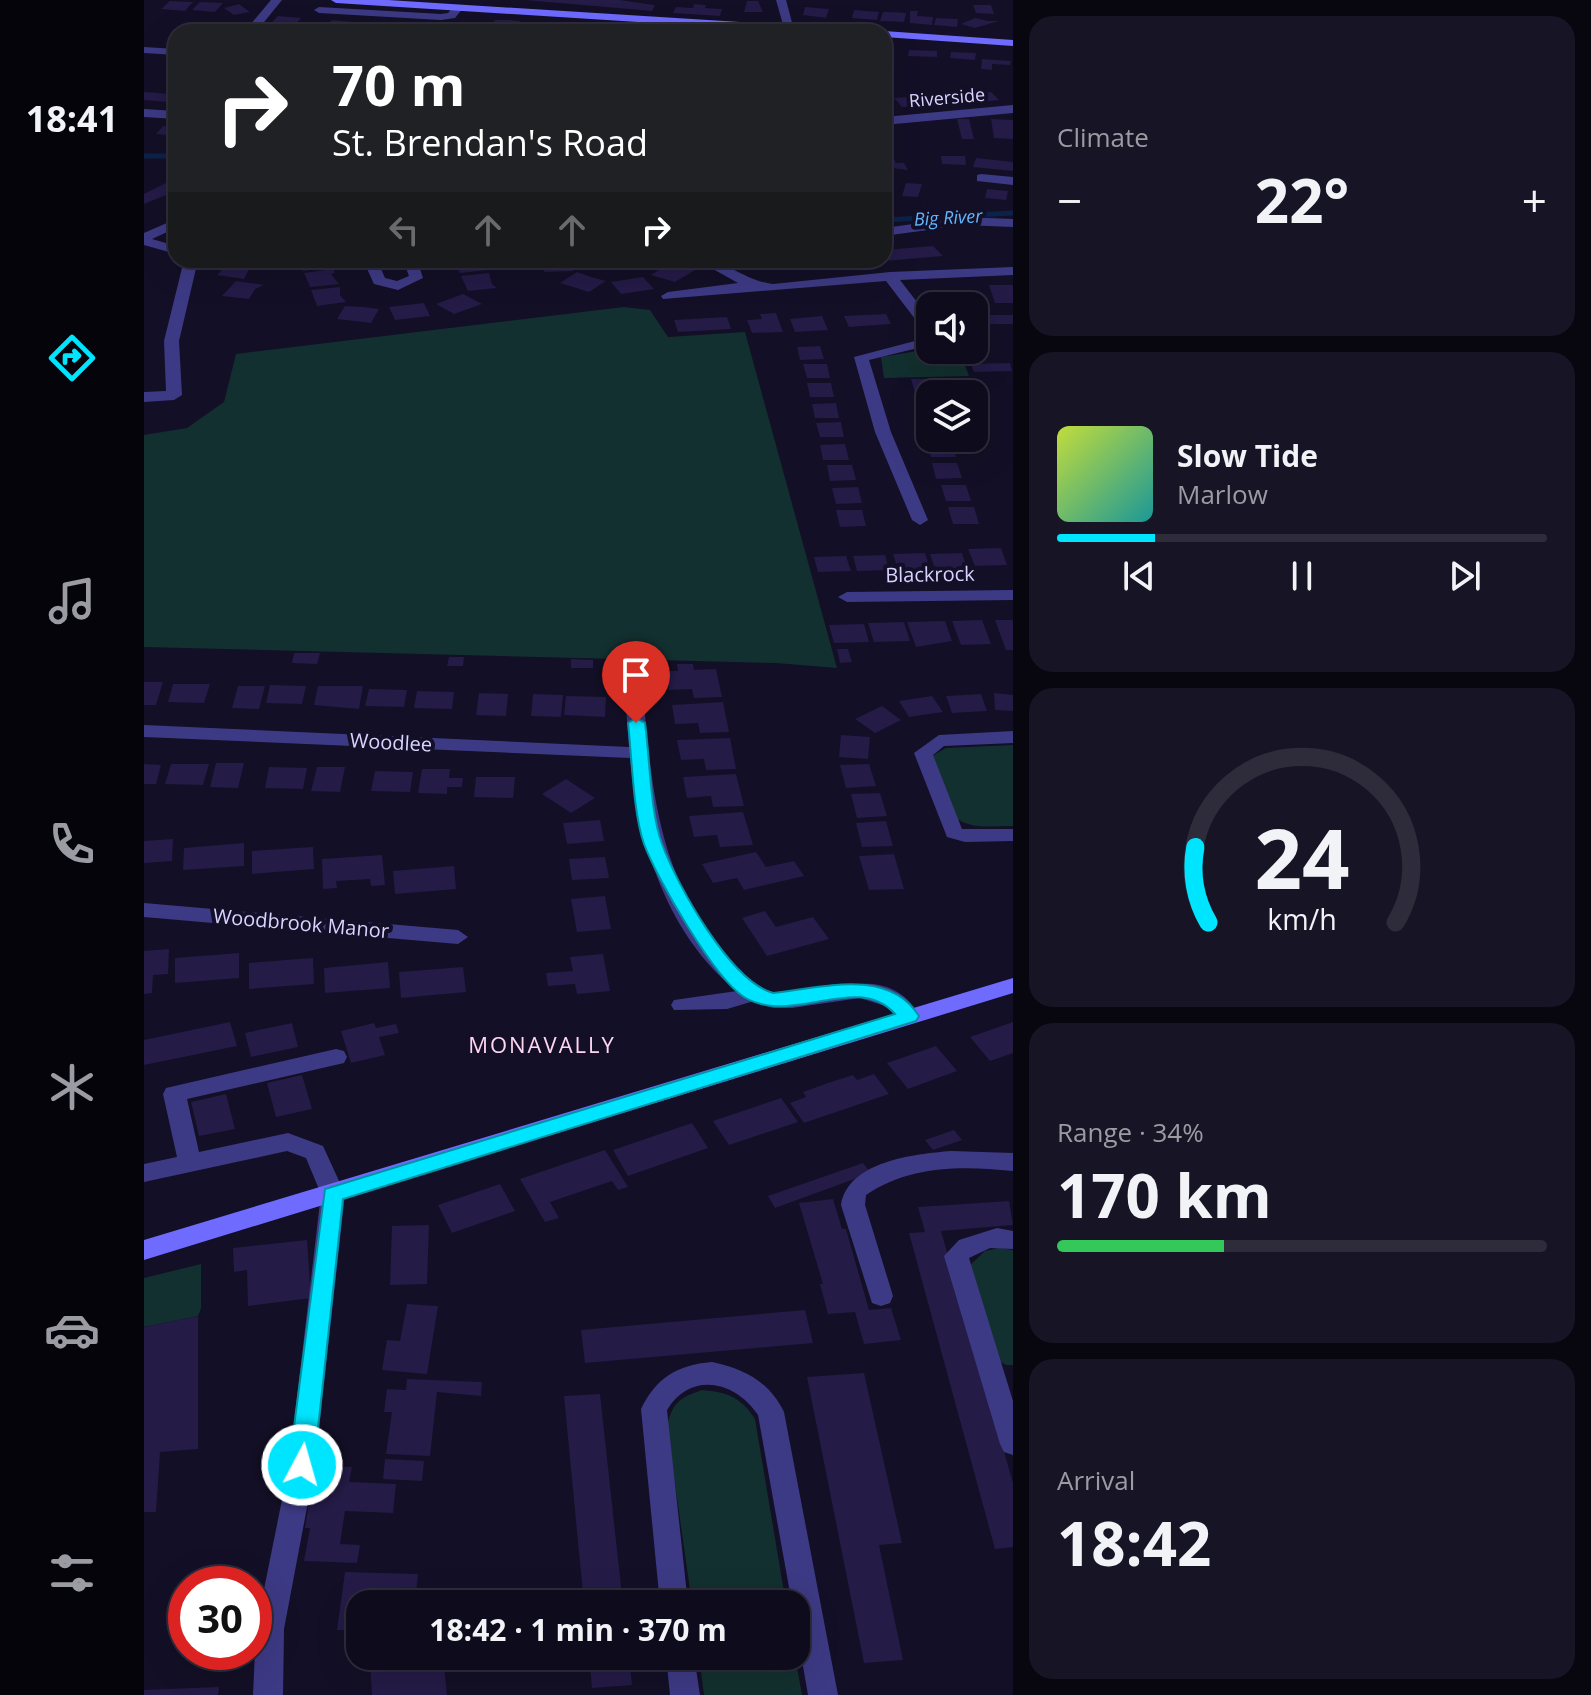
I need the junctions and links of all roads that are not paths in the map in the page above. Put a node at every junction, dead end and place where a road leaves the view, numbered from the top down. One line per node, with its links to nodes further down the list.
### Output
1 (277, 0): 6 (street)
2 (336, 0): 4 (main road)
3 (781, 0): 8 (street)
4 (458, 8): 5 (street); 7 (main road)
5 (319, 10)
6 (257, 24)
7 (674, 24)
8 (789, 24)
9 (892, 35): 10 (main road)
10 (1013, 43)
11 (144, 50): 12 (street)
12 (168, 52)
13 (1013, 109): 16 (street, Riverside)
14 (144, 113): 15 (street)
15 (168, 114)
16 (892, 120)
17 (981, 178): 18 (street)
18 (1013, 181)
19 (1013, 223): 21 (street)
20 (168, 227): 22 (street)
21 (892, 231)
22 (144, 240): 23 (street)
23 (168, 248)
24 (189, 268): 34 (street)
25 (373, 268): 26 (street)
26 (413, 268)
27 (722, 268): 30 (street)
28 (1013, 271): 29 (street)
29 (890, 276): 30 (street); 32 (street)
30 (750, 286): 31 (street)
31 (668, 296)
32 (916, 310)
33 (916, 344): 35 (street)
34 (144, 397)
35 (920, 520)
36 (1013, 595): 37 (street, Blackrock)
37 (847, 597)
38 (634, 693): 41 (street)
39 (144, 731): 41 (street, Woodlee)
40 (1013, 737): 42 (street)
41 (638, 753): 46 (street)
42 (1013, 835)
43 (144, 910): 44 (street, Woodbrook Manor)
44 (458, 937)
45 (1013, 985): 48 (main road)
46 (752, 994): 47 (street); 48 (street)
47 (682, 1005)
48 (909, 1016): 53 (main road)
49 (336, 1057): 51 (street)
50 (1013, 1162): 56 (street)
51 (190, 1163): 52 (street); 53 (street)
52 (144, 1173)
53 (333, 1194): 55 (main road); 63 (street)
54 (1013, 1240): 57 (street)
55 (144, 1250)
56 (881, 1296)
57 (1003, 1375): 58 (street)
58 (1013, 1444)
59 (673, 1590): 60 (street)
60 (804, 1590)
61 (810, 1624): 65 (street)
62 (682, 1670): 64 (street)
63 (268, 1695)
64 (685, 1695)
65 (823, 1695)

